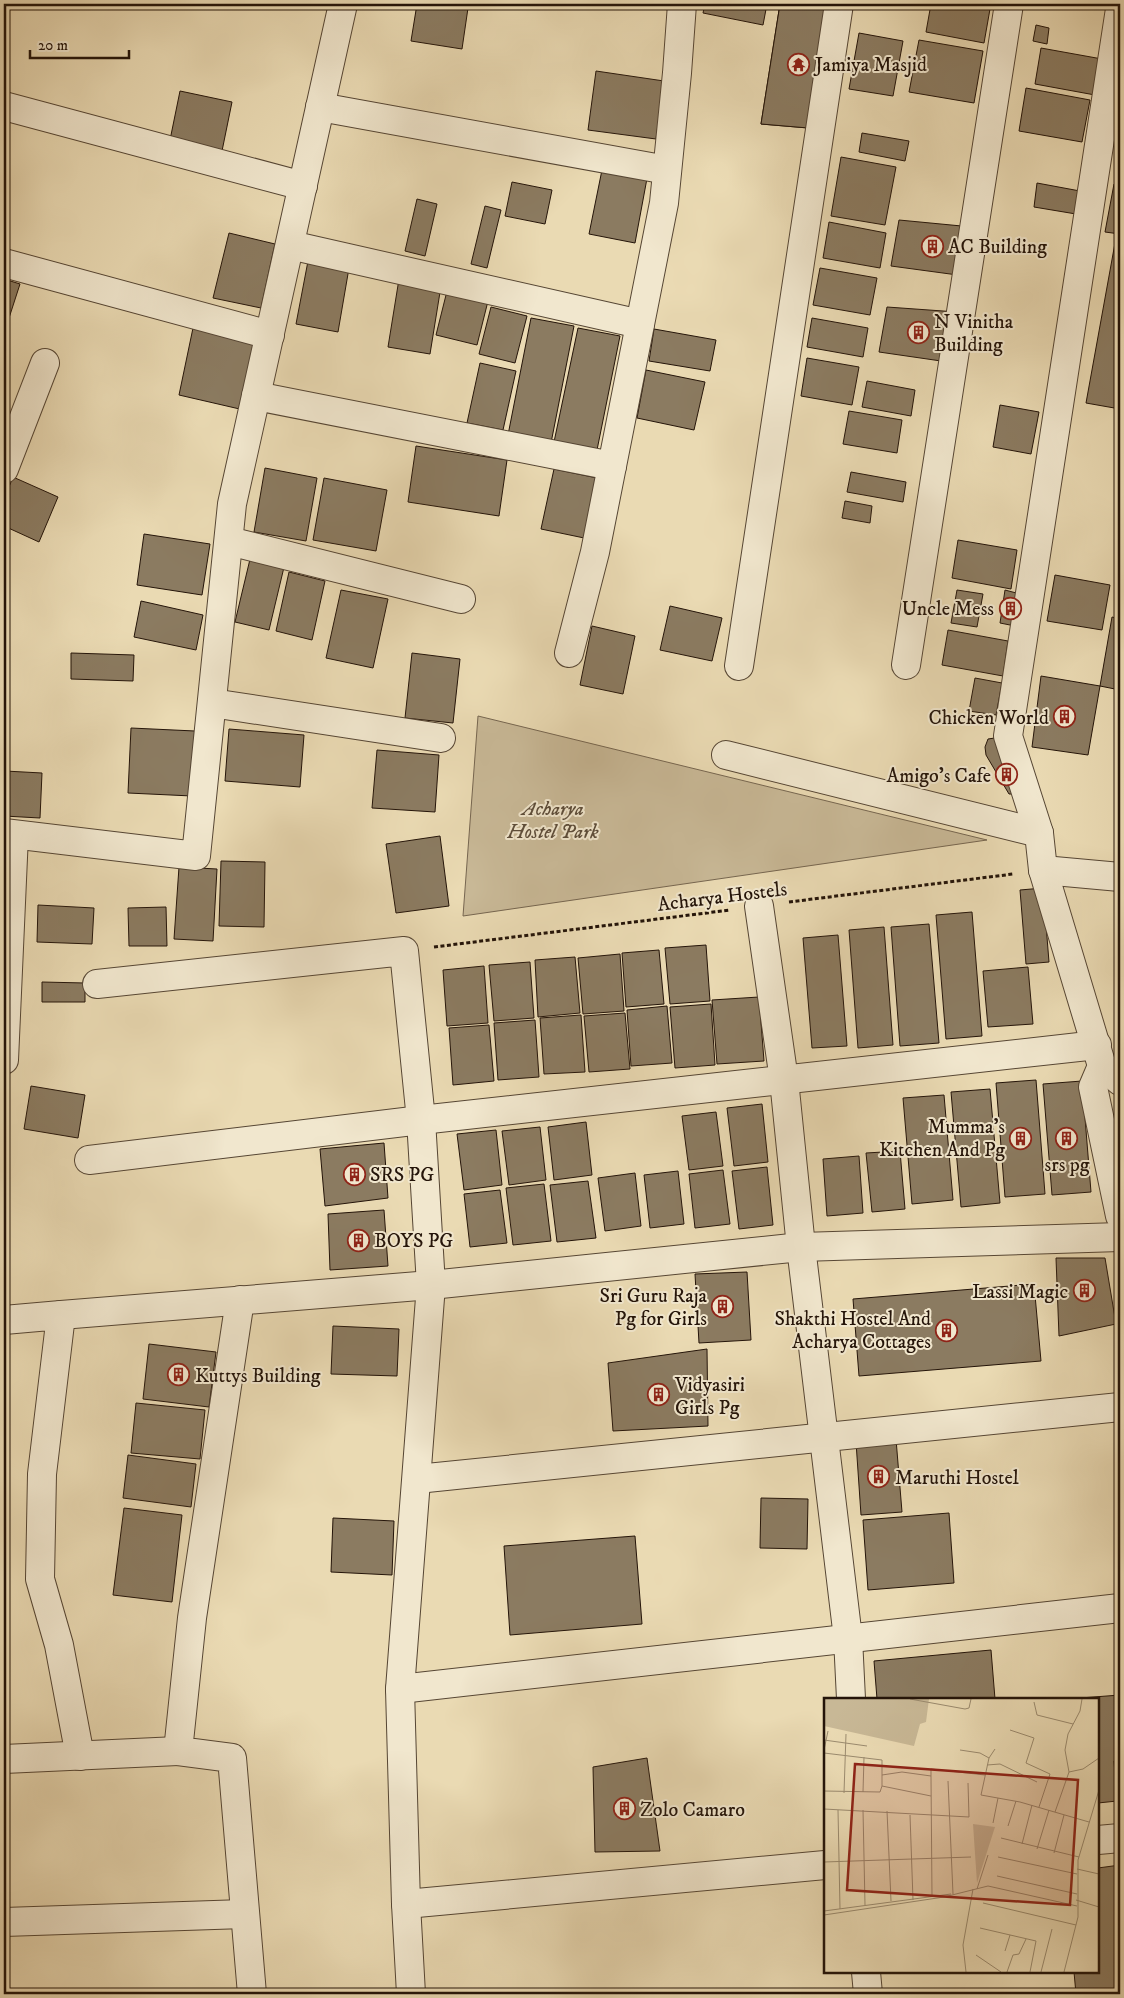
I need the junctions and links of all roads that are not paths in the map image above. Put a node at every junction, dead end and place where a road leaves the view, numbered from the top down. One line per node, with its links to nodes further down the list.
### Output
1 (343, 4): 7 (street)
2 (682, 4): 8 (street)
3 (838, 4): 22 (street)
4 (1009, 4): 21 (street)
5 (1120, 9): 26 (street)
6 (4, 106): 9 (street)
7 (320, 107): 8 (street); 9 (street)
8 (667, 170): 12 (street)
9 (303, 186): 10 (street)
10 (290, 245): 12 (street); 13 (street)
11 (4, 263): 13 (street)
12 (640, 324): 16 (street)
13 (270, 335): 15 (street)
14 (45, 363): 17 (street)
15 (256, 396): 16 (street); 18 (street)
16 (612, 466): 20 (street)
17 (4, 469)
18 (229, 541): 19 (street); 23 (street)
19 (461, 599)
20 (569, 653)
21 (906, 665)
22 (739, 666)
23 (212, 703): 24 (street); 27 (street)
24 (441, 738)
25 (726, 755): 26 (street)
26 (1039, 832): 28 (street)
27 (9, 834): 32 (street)
28 (1043, 870): 29 (street); 33 (street)
29 (1120, 877)
30 (759, 906): 34 (street)
31 (97, 984): 35 (street)
32 (4, 1060)
33 (1106, 1064): 34 (street); 37 (street)
34 (784, 1080): 35 (street); 39 (street)
35 (421, 1120): 36 (street); 40 (street)
36 (90, 1160)
37 (1120, 1216)
38 (1120, 1237): 39 (street)
39 (801, 1247): 40 (street); 45 (street)
40 (431, 1285): 41 (street); 46 (street)
41 (240, 1300): 42 (street); 51 (street)
42 (61, 1315): 43 (street); 52 (street)
43 (4, 1320)
44 (1120, 1407): 45 (street)
45 (824, 1436): 46 (street); 48 (street)
46 (417, 1479): 49 (street)
47 (1120, 1608): 48 (street)
48 (848, 1638): 49 (street); 50 (street)
49 (400, 1689): 57 (street)
50 (851, 1698)
51 (178, 1751): 52 (street); 58 (street)
52 (80, 1756): 53 (street)
53 (4, 1759)
54 (1120, 1838): 55 (street)
55 (1099, 1840)
56 (824, 1865): 57 (street)
57 (406, 1904): 62 (street)
58 (244, 1914): 59 (street); 61 (street)
59 (4, 1922)
60 (866, 1973): 63 (street)
61 (252, 1994)
62 (411, 1994)
63 (868, 1994)

